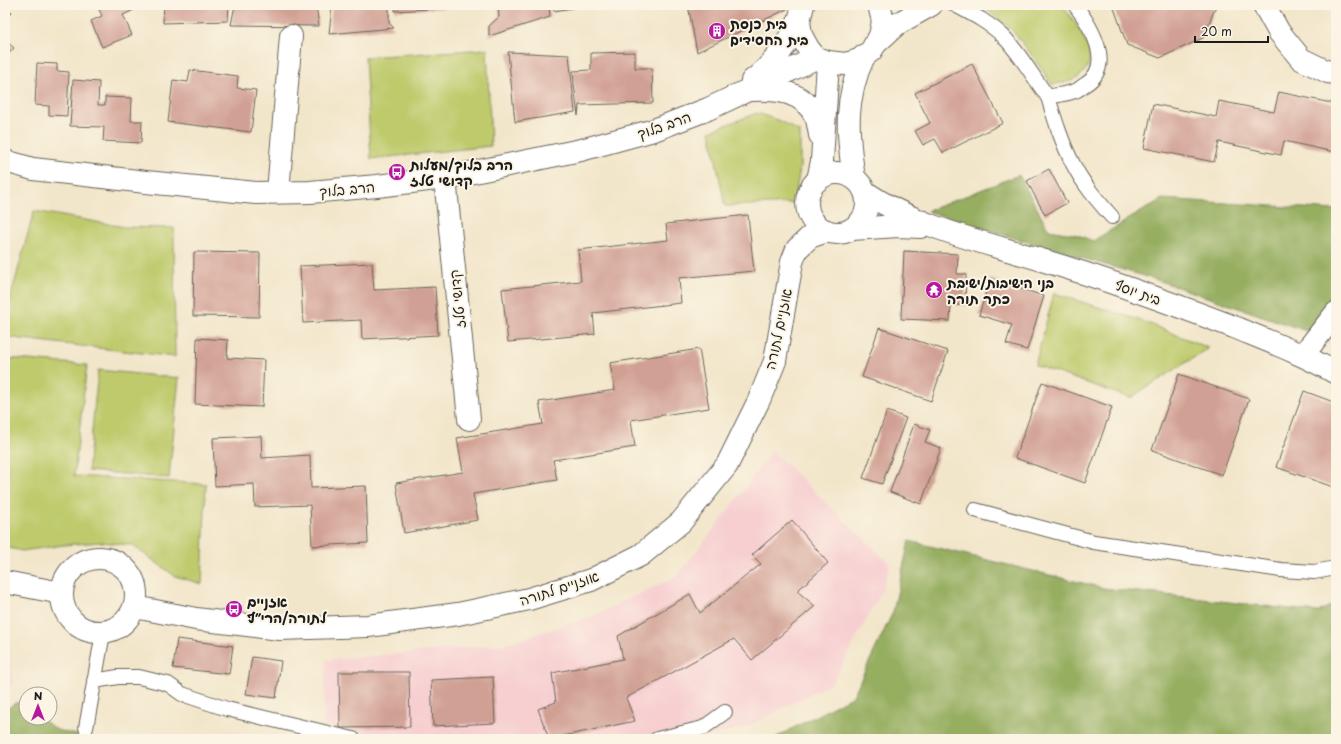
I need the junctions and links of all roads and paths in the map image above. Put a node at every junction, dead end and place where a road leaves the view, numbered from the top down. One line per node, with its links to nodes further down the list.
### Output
1 (954, 5): 12 (lane)
2 (1075, 5): 12 (lane)
3 (1264, 5): 10 (street)
4 (879, 6): 5 (street); 8 (street)
5 (929, 6): 8 (street)
6 (801, 13): 9 (street); 13 (street, הרב בלוך)
7 (291, 36): 19 (street)
8 (869, 51): 9 (street); 18 (street)
9 (822, 60): 11 (street, הרב בלוך); 14 (street)
10 (1336, 73)
11 (749, 90): 13 (street, הרב בלוך); 14 (street)
12 (1048, 97): 20 (lane)
13 (727, 100): 16 (street, הרב בלוך)
14 (823, 145): 17 (street)
15 (5, 161): 19 (street, הרב בלוך)
16 (445, 178): 19 (street, הרב בלוך); 27 (street, קדושי טלז)
17 (818, 180): 18 (street); 23 (street)
18 (860, 185): 21 (street); 22 (street)
19 (278, 192)
20 (1112, 217)
21 (934, 227): 22 (street); 25 (street, בית יוסף)
22 (852, 229): 23 (street)
23 (828, 231): 32 (street, אוזניים לתורה)
24 (1336, 313): 25 (street)
25 (1303, 355): 26 (street, בית יוסף)
26 (1336, 373)
27 (469, 419)
28 (975, 510): 29 (lane)
29 (1336, 568)
30 (5, 582): 31 (street)
31 (61, 593): 32 (street); 33 (street)
32 (136, 607): 33 (street)
33 (103, 633): 34 (lane)
34 (94, 681): 36 (lane); 37 (lane)
35 (725, 712): 38 (lane)
36 (86, 728)
37 (353, 739)
38 (657, 739)

